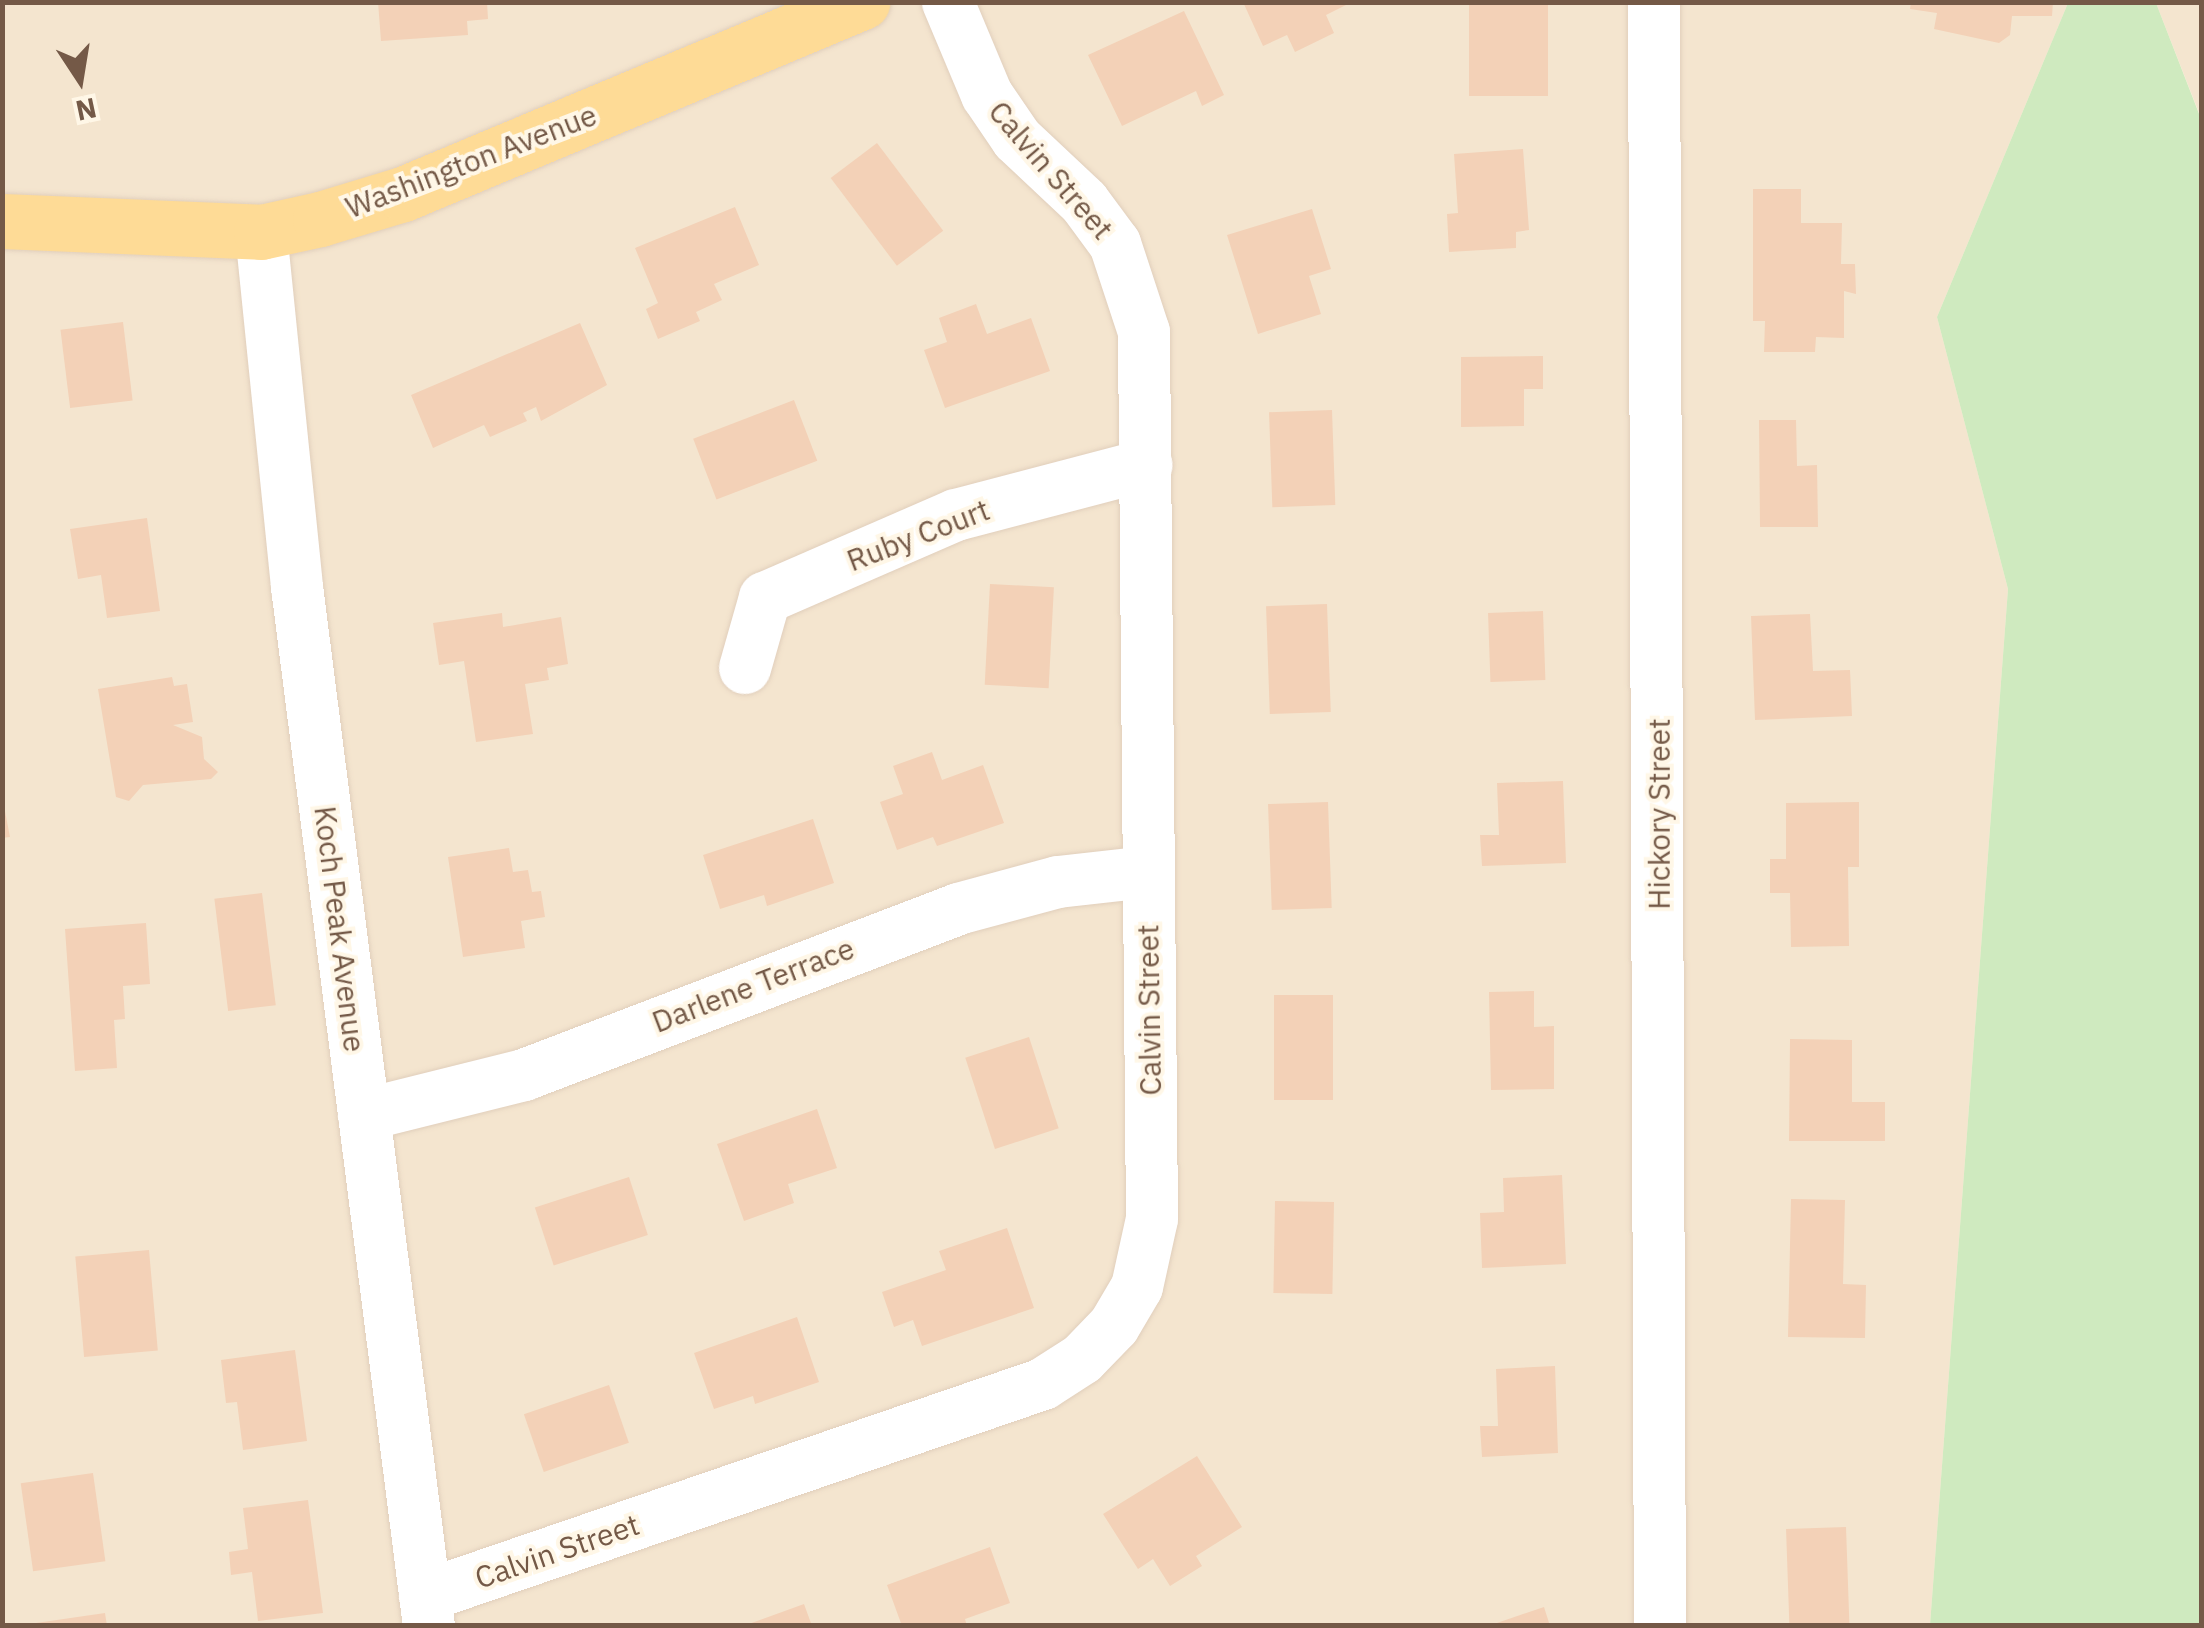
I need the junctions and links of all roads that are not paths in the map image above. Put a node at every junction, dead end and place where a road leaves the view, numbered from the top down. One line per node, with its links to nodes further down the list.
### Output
1 (862, 2): 5 (main road, Washington Avenue)
2 (948, 2): 6 (street, Calvin Street)
3 (1654, 2): 11 (street, Hickory Street)
4 (2, 221): 5 (main road, Washington Avenue)
5 (261, 232): 9 (street, Koch Peak Avenue)
6 (1147, 465): 7 (street, Ruby Court); 8 (street, Calvin Street)
7 (745, 668)
8 (1147, 872): 9 (street, Darlene Terrace); 10 (street, Calvin Street)
9 (364, 1115): 10 (street, Koch Peak Avenue)
10 (427, 1611)
11 (1660, 1626)

